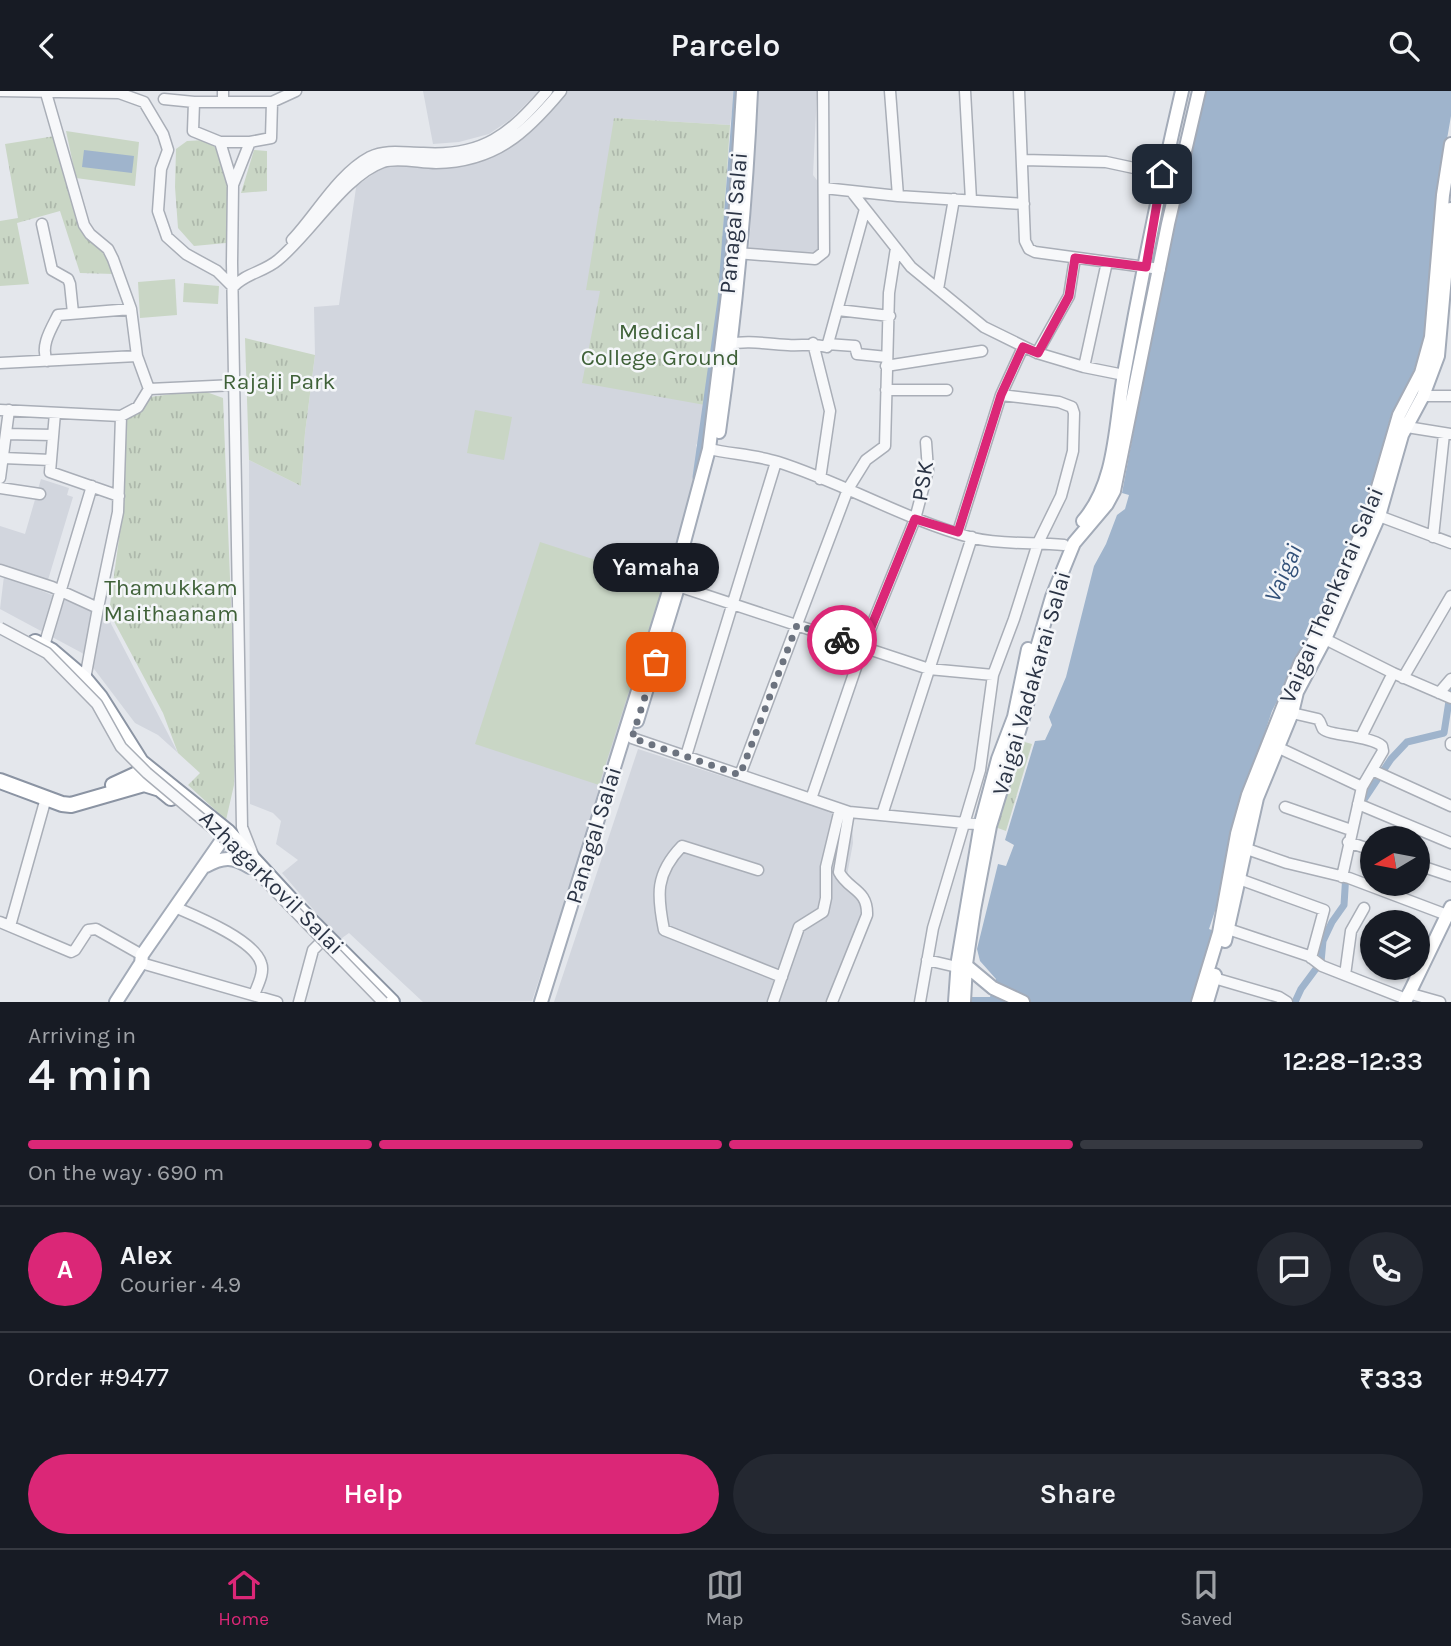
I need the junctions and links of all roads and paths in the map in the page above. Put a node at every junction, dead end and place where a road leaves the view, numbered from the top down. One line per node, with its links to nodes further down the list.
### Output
1 (0, 91): 12 (street)
2 (296, 91): 18 (street)
3 (547, 91): 38 (street)
4 (561, 91): 38 (street)
5 (743, 91): 35 (main road, Panagal Salai)
6 (751, 91): 35 (main road, Panagal Salai)
7 (823, 91): 25 (street)
8 (890, 91): 27 (street)
9 (965, 91): 29 (street)
10 (1019, 91): 22 (street)
11 (1199, 91): 40 (main road, Vaigai Vadakarai Salai)
12 (24, 92): 14 (street)
13 (1177, 92): 23 (main road, Vaigai Vadakarai Salai)
14 (46, 93): 41 (street); 44 (street)
15 (223, 96): 17 (street); 18 (street)
16 (164, 99): 17 (street)
17 (194, 102): 19 (street)
18 (272, 102): 20 (street)
19 (220, 142): 20 (street); 24 (street)
20 (250, 142): 24 (street)
21 (1451, 144): 176 (main road, Vaigai Thenkarai Salai)
22 (1023, 160): 23 (street); 30 (street)
23 (1162, 174): 39 (main road, Vaigai Vadakarai Salai)
24 (233, 185): 41 (street)
25 (824, 188): 26 (street); 35 (street)
26 (851, 191): 27 (street); 31 (street)
27 (898, 196): 28 (street)
28 (954, 199): 29 (street); 42 (street)
29 (971, 200): 30 (street)
30 (1024, 204): 36 (street)
31 (865, 209): 34 (street); 45 (street)
32 (1451, 209): 43 (main road, Vaigai Thenkarai Salai)
33 (42, 224): 46 (street)
34 (896, 248): 42 (street); 47 (street)
35 (737, 253): 49 (main road, Panagal Salai)
36 (1075, 258): 37 (street); 53 (street)
37 (1107, 262): 39 (street); 58 (street)
38 (264, 267): 41 (street)
39 (1146, 267): 40 (street); 59 (main road, Vaigai Vadakarai Salai)
40 (1160, 269): 133 (main road, Vaigai Vadakarai Salai)
41 (233, 287): 60 (street)
42 (938, 289): 51 (street)
43 (1446, 308): 65 (main road, Vaigai Thenkarai Salai)
44 (131, 309): 46 (street); 54 (street)
45 (838, 310): 47 (street); 50 (street)
46 (73, 313): 55 (street)
47 (890, 316): 56 (street)
48 (813, 343): 49 (street); 50 (street); 81 (street)
49 (726, 344): 75 (main road, Panagal Salai)
50 (827, 344): 56 (street)
51 (1023, 347): 53 (street); 64 (street)
52 (982, 351): 56 (street)
53 (1038, 353): 58 (street)
54 (137, 356): 55 (street); 61 (street)
55 (47, 361): 57 (street)
56 (887, 362): 62 (street)
57 (0, 363)
58 (1084, 367): 59 (street)
59 (1124, 375): 94 (main road, Vaigai Vadakarai Salai)
60 (234, 385): 61 (street); 126 (street)
61 (149, 389): 69 (street)
62 (886, 390): 63 (street); 84 (street)
63 (947, 390)
64 (1001, 395): 89 (street); 92 (street)
65 (1423, 395): 66 (street); 70 (main road, Vaigai Thenkarai Salai)
66 (1451, 396)
67 (4, 410): 68 (street); 71 (street)
68 (55, 413): 69 (street); 73 (street)
69 (121, 416): 86 (street)
70 (1406, 426): 72 (street); 87 (main road, Vaigai Thenkarai Salai)
71 (6, 434): 73 (street); 76 (street)
72 (1447, 434): 91 (street)
73 (53, 435): 77 (street)
74 (926, 442): 88 (street, PSK)
75 (713, 450): 78 (street); 96 (main road, Panagal Salai)
76 (3, 458): 77 (street); 79 (street)
77 (51, 460): 82 (street)
78 (776, 462): 81 (street); 99 (street)
79 (0, 473): 80 (street)
80 (0, 478)
81 (820, 479): 84 (street)
82 (92, 486): 86 (street); 97 (street)
83 (0, 488): 85 (street)
84 (848, 489): 88 (street); 101 (street)
85 (40, 494)
86 (119, 496): 100 (street)
87 (1379, 516): 91 (street); 103 (main road, Vaigai Thenkarai Salai)
88 (915, 519): 89 (street); 105 (street, PSK)
89 (958, 532): 90 (street)
90 (972, 537): 92 (street); 106 (street)
91 (1433, 537): 93 (street)
92 (1038, 543): 94 (street); 108 (street)
93 (1451, 543)
94 (1064, 545): 133 (main road, Vaigai Vadakarai Salai)
95 (0, 570): 97 (street)
96 (676, 585): 99 (street); 115 (main road, Panagal Salai); 169 (main road, Panagal Salai)
97 (61, 591): 100 (street); 104 (street)
98 (1451, 596): 109 (street)
99 (731, 603): 101 (street); 117 (street)
100 (98, 608): 110 (street)
101 (797, 625): 105 (street); 120 (street)
102 (0, 626): 104 (highway, Azhagarkovil Salai); 167 (street, bridge)
103 (1325, 639): 107 (street); 113 (main road, Vaigai Thenkarai Salai)
104 (44, 646): 110 (highway, Azhagarkovil Salai)
105 (863, 647): 106 (street); 125 (street, PSK)
106 (929, 669): 108 (street); 131 (street)
107 (1393, 673): 109 (street); 114 (street)
108 (993, 675): 132 (street)
109 (1403, 678): 112 (street)
110 (85, 679): 118 (highway, Azhagarkovil Salai)
111 (1451, 679): 112 (street)
112 (1445, 696)
113 (1292, 713): 114 (street); 116 (main road, Vaigai Thenkarai Salai)
114 (1361, 737): 119 (street)
115 (632, 738): 117 (street)
116 (1278, 747): 122 (street); 139 (main road, Vaigai Thenkarai Salai)
117 (686, 756): 120 (street)
118 (141, 762): 123 (highway); 135 (highway, Azhagarkovil Salai)
119 (1378, 772): 122 (street); 128 (street)
120 (740, 775): 125 (street)
121 (0, 781): 124 (highway)
122 (1362, 787): 127 (street)
123 (107, 795): 124 (highway); 135 (highway, Azhagarkovil Salai)
124 (46, 798): 150 (street)
125 (811, 799): 130 (street)
126 (242, 804): 135 (street); 141 (street)
127 (1362, 806): 134 (street); 137 (street)
128 (1451, 806)
129 (1285, 807): 134 (street)
130 (845, 811): 131 (street); 158 (street); 171 (street)
131 (882, 815): 132 (street)
132 (965, 823): 133 (street); 154 (street)
133 (985, 825): 156 (main road, Vaigai Vadakarai Salai)
134 (1351, 830): 136 (street)
135 (225, 836): 140 (main road); 141 (highway, Azhagarkovil Salai)
136 (1351, 843): 138 (street); 145 (street)
137 (1451, 843)
138 (1360, 846)
139 (1247, 849): 145 (street); 146 (main road, Vaigai Thenkarai Salai)
140 (204, 867): 141 (main road); 147 (main road)
141 (255, 867): 152 (highway, Azhagarkovil Salai); 168 (highway, Azhagarkovil Salai)
142 (1430, 869): 144 (street)
143 (758, 870): 158 (street)
144 (1451, 876)
145 (1345, 878): 149 (street)
146 (1239, 879): 151 (main road, Vaigai Thenkarai Salai); 155 (street)
147 (177, 908): 153 (main road); 162 (street)
148 (1364, 908): 157 (street)
149 (1449, 911): 163 (main road)
150 (5, 924): 153 (street)
151 (1228, 929): 155 (street); 159 (main road, Vaigai Thenkarai Salai)
152 (321, 942): 166 (street); 167 (highway, Azhagarkovil Salai)
153 (142, 959): 162 (street); 164 (main road)
154 (927, 960): 156 (street); 172 (street)
155 (1317, 962): 157 (street)
156 (964, 966): 160 (main road, Vaigai Vadakarai Salai); 161 (main road)
157 (1345, 975): 163 (street)
158 (782, 977): 170 (street)
159 (1214, 978): 177 (main road, Vaigai Thenkarai Salai); 178 (street)
160 (963, 986): 161 (main road); 173 (main road, Vaigai Vadakarai Salai); 174 (main road, Vaigai Vadakarai Salai)
161 (993, 988): 175 (main road)
162 (254, 995): 165 (street)
163 (1406, 998): 179 (street)
164 (117, 1002)
165 (277, 1002)
166 (299, 1002)
167 (381, 1002)
168 (392, 1002)
169 (541, 1002)
170 (773, 1002)
171 (832, 1002)
172 (920, 1002)
173 (955, 1002)
174 (964, 1002)
175 (1023, 1002)
176 (1198, 1002)
177 (1207, 1002)
178 (1287, 1002)
179 (1440, 1002)

